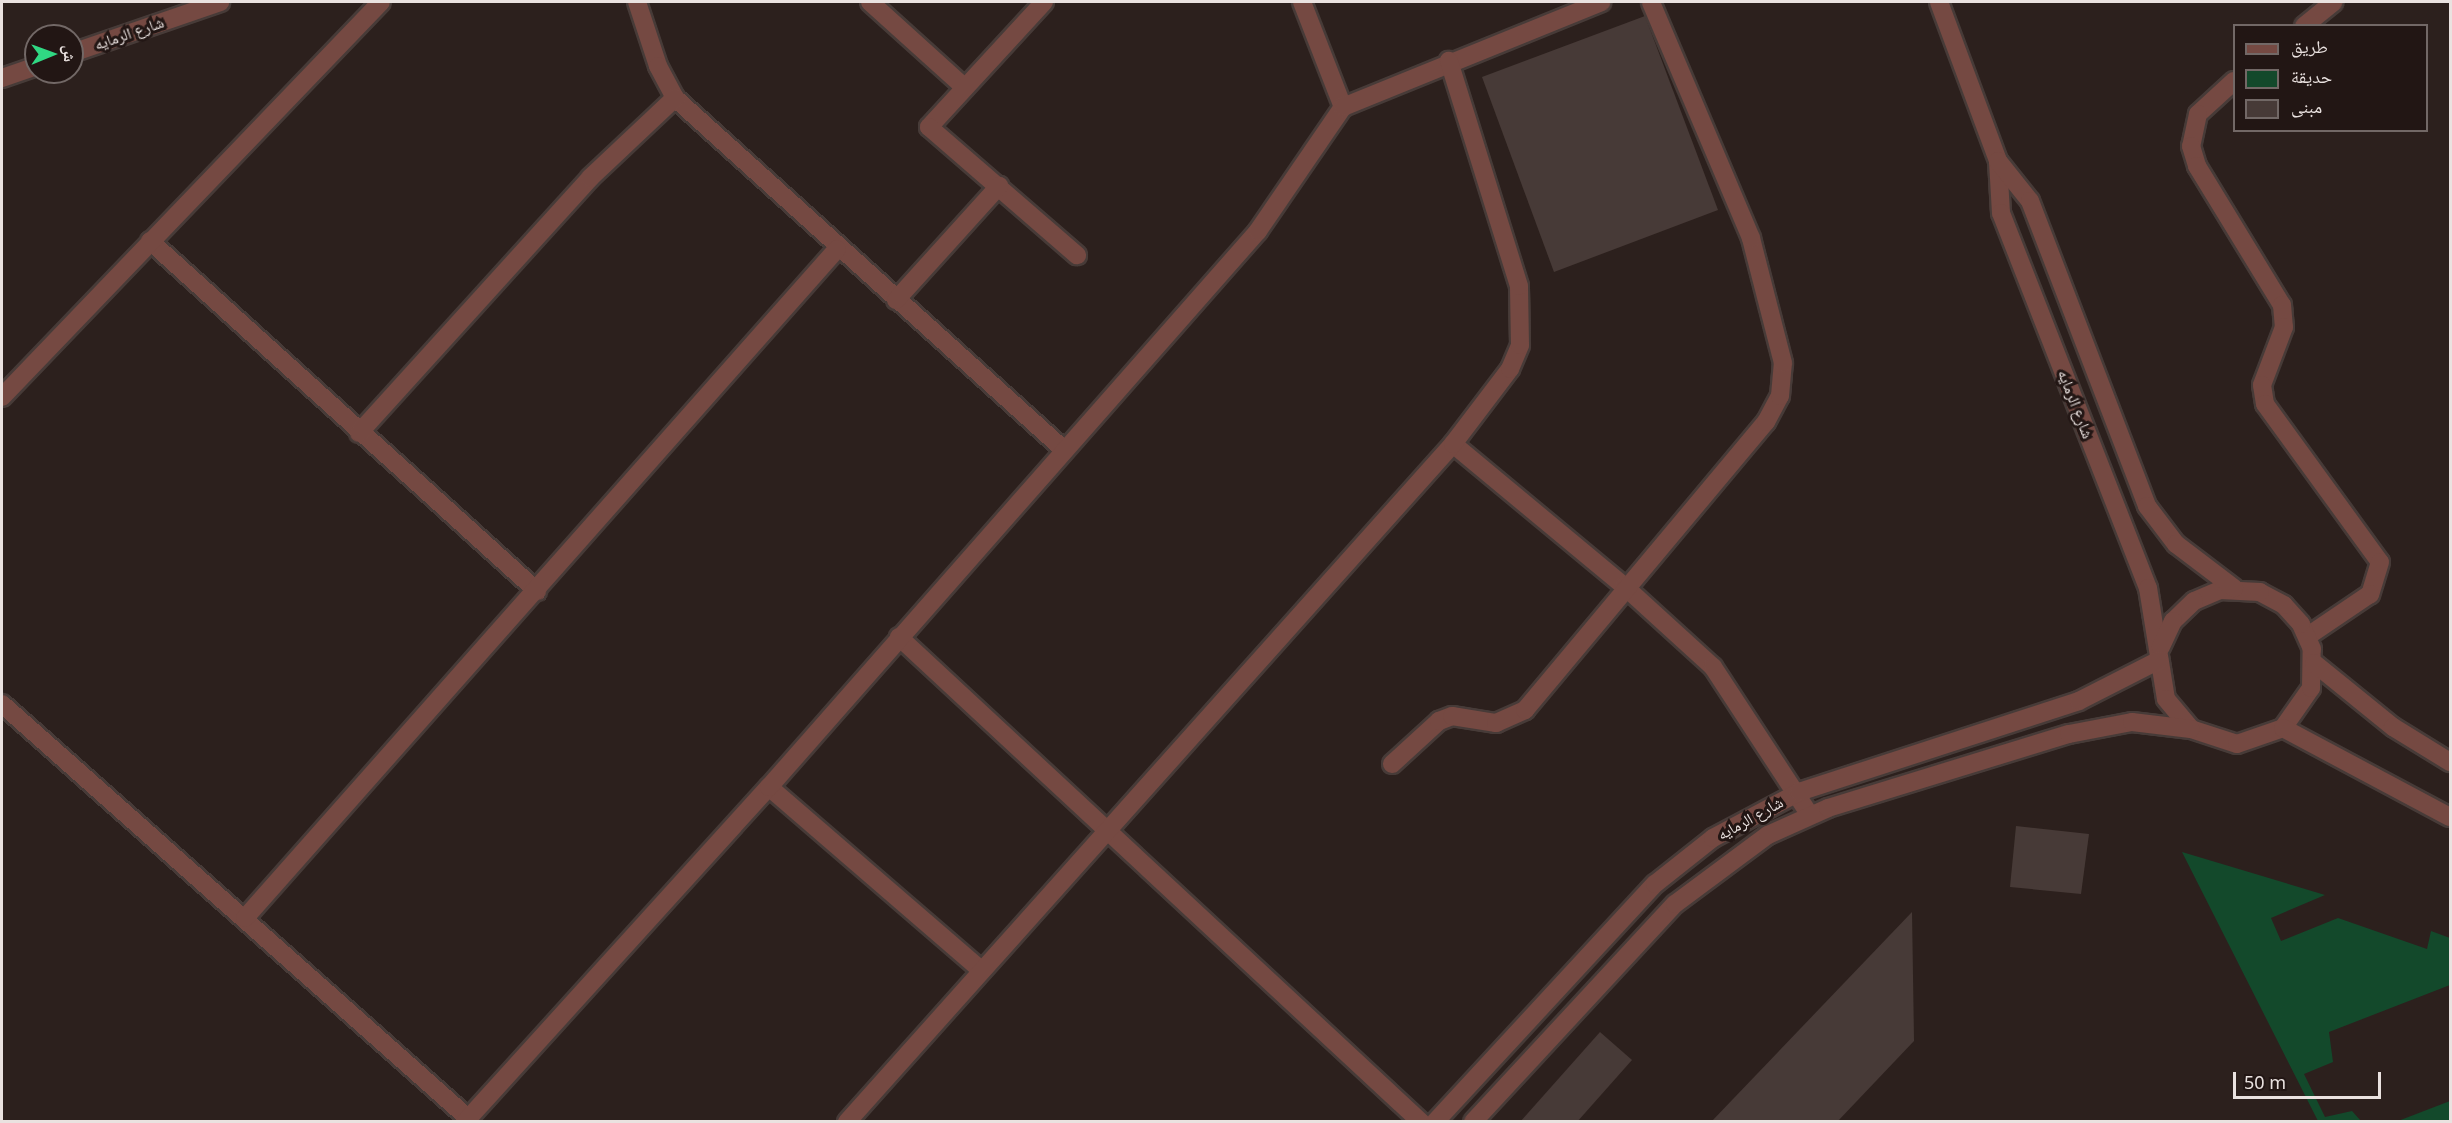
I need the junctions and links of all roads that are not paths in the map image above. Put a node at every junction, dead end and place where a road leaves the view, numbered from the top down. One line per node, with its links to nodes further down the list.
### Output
1 (220, 2): 12 (street, شارع الرمايه)
2 (381, 2): 22 (street)
3 (637, 2): 18 (street)
4 (870, 2): 17 (street)
5 (1044, 2): 17 (street)
6 (1302, 2): 19 (street)
7 (1601, 2): 13 (street)
8 (1651, 2): 30 (street)
9 (1939, 2): 20 (street, شارع الرمايه)
10 (2334, 2): 11 (street)
11 (2306, 24)
12 (84, 50)
13 (1449, 61): 19 (street); 28 (street)
14 (24, 70): 15 (street)
15 (2, 78)
16 (2233, 83): 34 (street)
17 (964, 87): 21 (street)
18 (675, 98): 23 (street); 27 (street)
19 (1343, 107): 29 (street)
20 (1998, 161): 31 (street, شارع الرمايه); 35 (street, شارع الرمايه)
21 (999, 186): 24 (street); 25 (street)
22 (150, 241): 26 (street); 27 (street)
23 (837, 249): 25 (street); 32 (street)
24 (1077, 255)
25 (896, 300): 29 (street)
26 (5, 386)
27 (359, 433): 32 (street)
28 (1453, 444): 30 (street); 46 (street)
29 (1063, 449): 33 (street)
30 (1624, 586): 41 (street); 43 (street)
31 (2234, 588): 34 (street); 35 (street)
32 (537, 591): 47 (street)
33 (899, 636): 42 (street); 46 (street)
34 (2308, 636): 36 (street)
35 (2160, 654): 39 (street); 43 (street, شارع الرمايه)
36 (2314, 663): 38 (street); 40 (street)
37 (2, 704): 47 (street)
38 (2283, 728): 39 (street); 45 (street)
39 (2191, 729): 44 (street, شارع الرمايه)
40 (2451, 762)
41 (1392, 764)
42 (769, 787): 48 (street); 49 (street)
43 (1800, 792): 44 (street); 52 (street, شارع الرمايه)
44 (1810, 815): 53 (street, شارع الرمايه)
45 (2451, 817)
46 (1104, 828): 48 (street); 51 (street)
47 (245, 918): 49 (street)
48 (981, 970): 50 (street)
49 (466, 1120)
50 (847, 1122)
51 (1421, 1122)
52 (1435, 1122)
53 (1473, 1122)

